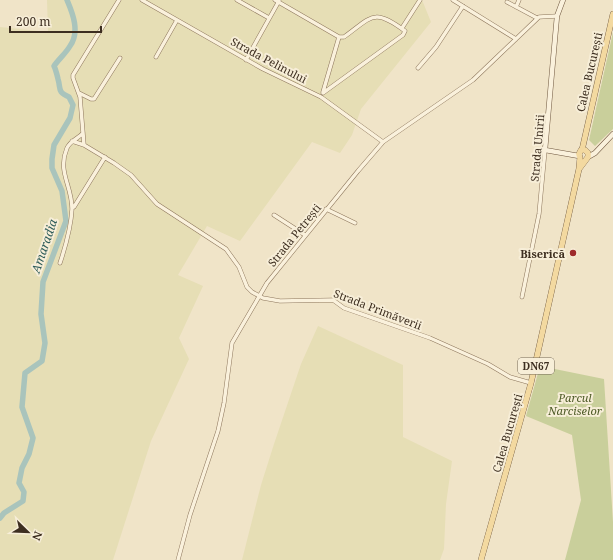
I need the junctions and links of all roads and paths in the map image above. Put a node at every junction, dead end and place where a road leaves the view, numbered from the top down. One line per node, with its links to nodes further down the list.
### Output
1 (119, 0): 25 (street)
2 (142, 0): 16 (street, Strada Pelinului)
3 (237, 0): 14 (street)
4 (420, 0): 17 (street)
5 (453, 0): 10 (street)
6 (519, 0): 11 (street)
7 (563, 0): 13 (main road, Strada Unirii)
8 (277, 1): 14 (street); 18 (street)
9 (507, 2): 11 (street)
10 (463, 6): 19 (street); 23 (street)
11 (516, 7): 15 (street)
12 (613, 14): 33 (main road, Calea București / DN67)
13 (557, 16): 15 (street); 32 (main road, Strada Unirii)
14 (269, 18): 22 (street)
15 (537, 18): 19 (street, Strada Petrești)
16 (178, 20): 20 (street); 22 (street, Strada Pelinului)
17 (402, 28): 18 (street); 24 (street)
18 (339, 37): 24 (street)
19 (516, 39): 30 (street, Strada Petrești)
20 (156, 57)
21 (120, 58): 25 (street)
22 (246, 60): 26 (street, Strada Pelinului)
23 (418, 68)
24 (323, 92): 26 (street)
25 (79, 93): 27 (street)
26 (321, 97): 30 (street, Strada Pelinului)
27 (83, 132): 29 (street); 31 (street)
28 (613, 134): 33 (main road)
29 (72, 141): 31 (street); 35 (street)
30 (383, 142): 36 (street, Strada Petrești)
31 (84, 145): 34 (street)
32 (545, 150): 33 (main road); 42 (street, Strada Unirii)
33 (583, 154): 43 (main road, Calea București / DN67)
34 (105, 157): 35 (street); 41 (street)
35 (72, 208): 40 (street)
36 (326, 209): 38 (street); 39 (street, Strada Petrești)
37 (274, 215): 39 (street)
38 (355, 223)
39 (305, 235): 41 (street, Strada Petrești)
40 (60, 263)
41 (259, 296): 43 (street, Strada Primăverii); 44 (street, Strada Petrești)
42 (522, 297)
43 (531, 383): 45 (main road, Calea București / DN67)
44 (178, 560)
45 (481, 560)

